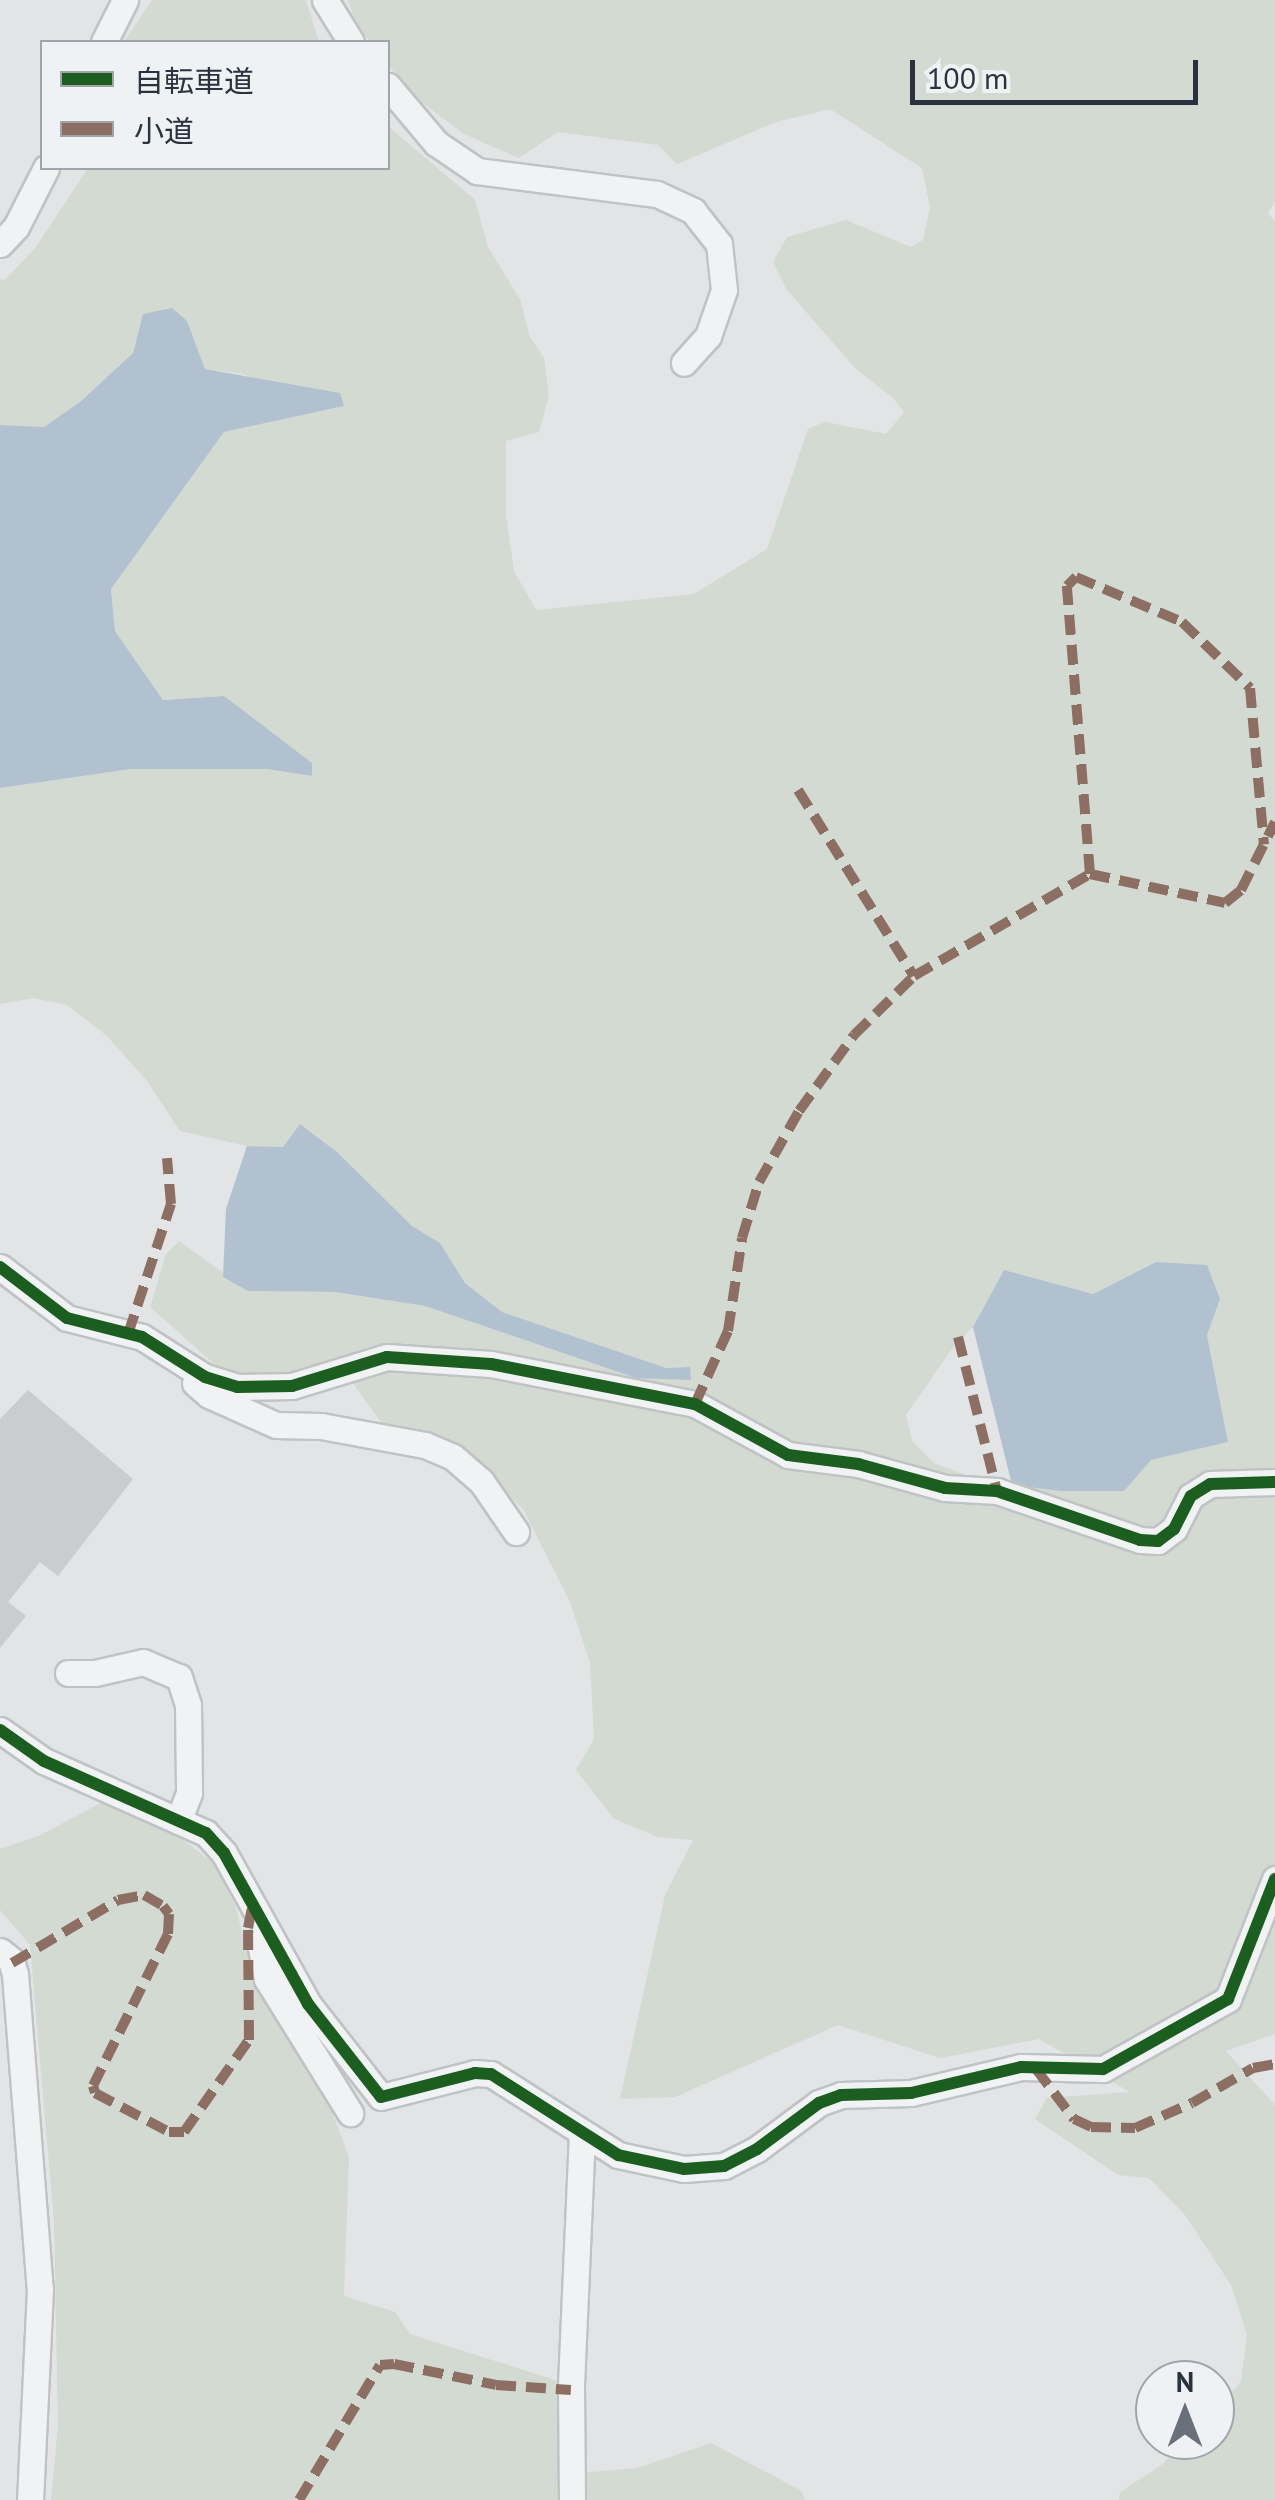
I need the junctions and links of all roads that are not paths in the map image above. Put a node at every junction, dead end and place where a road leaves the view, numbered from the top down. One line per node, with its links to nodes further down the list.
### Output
1 (126, 0): 3 (street)
2 (325, 0): 4 (street)
3 (105, 40)
4 (350, 40)
5 (390, 88): 8 (street)
6 (45, 170): 7 (street)
7 (0, 244)
8 (684, 364)
9 (0, 1268): 10 (street)
10 (192, 1369): 11 (street); 12 (street)
11 (1275, 1482)
12 (516, 1532)
13 (68, 1673): 15 (street)
14 (0, 1730): 15 (street)
15 (178, 1821): 17 (street)
16 (1275, 1879): 20 (street)
17 (269, 1935): 19 (street); 20 (street)
18 (0, 1950): 21 (street)
19 (350, 2113)
20 (582, 2134): 22 (street)
21 (30, 2500)
22 (572, 2500)

